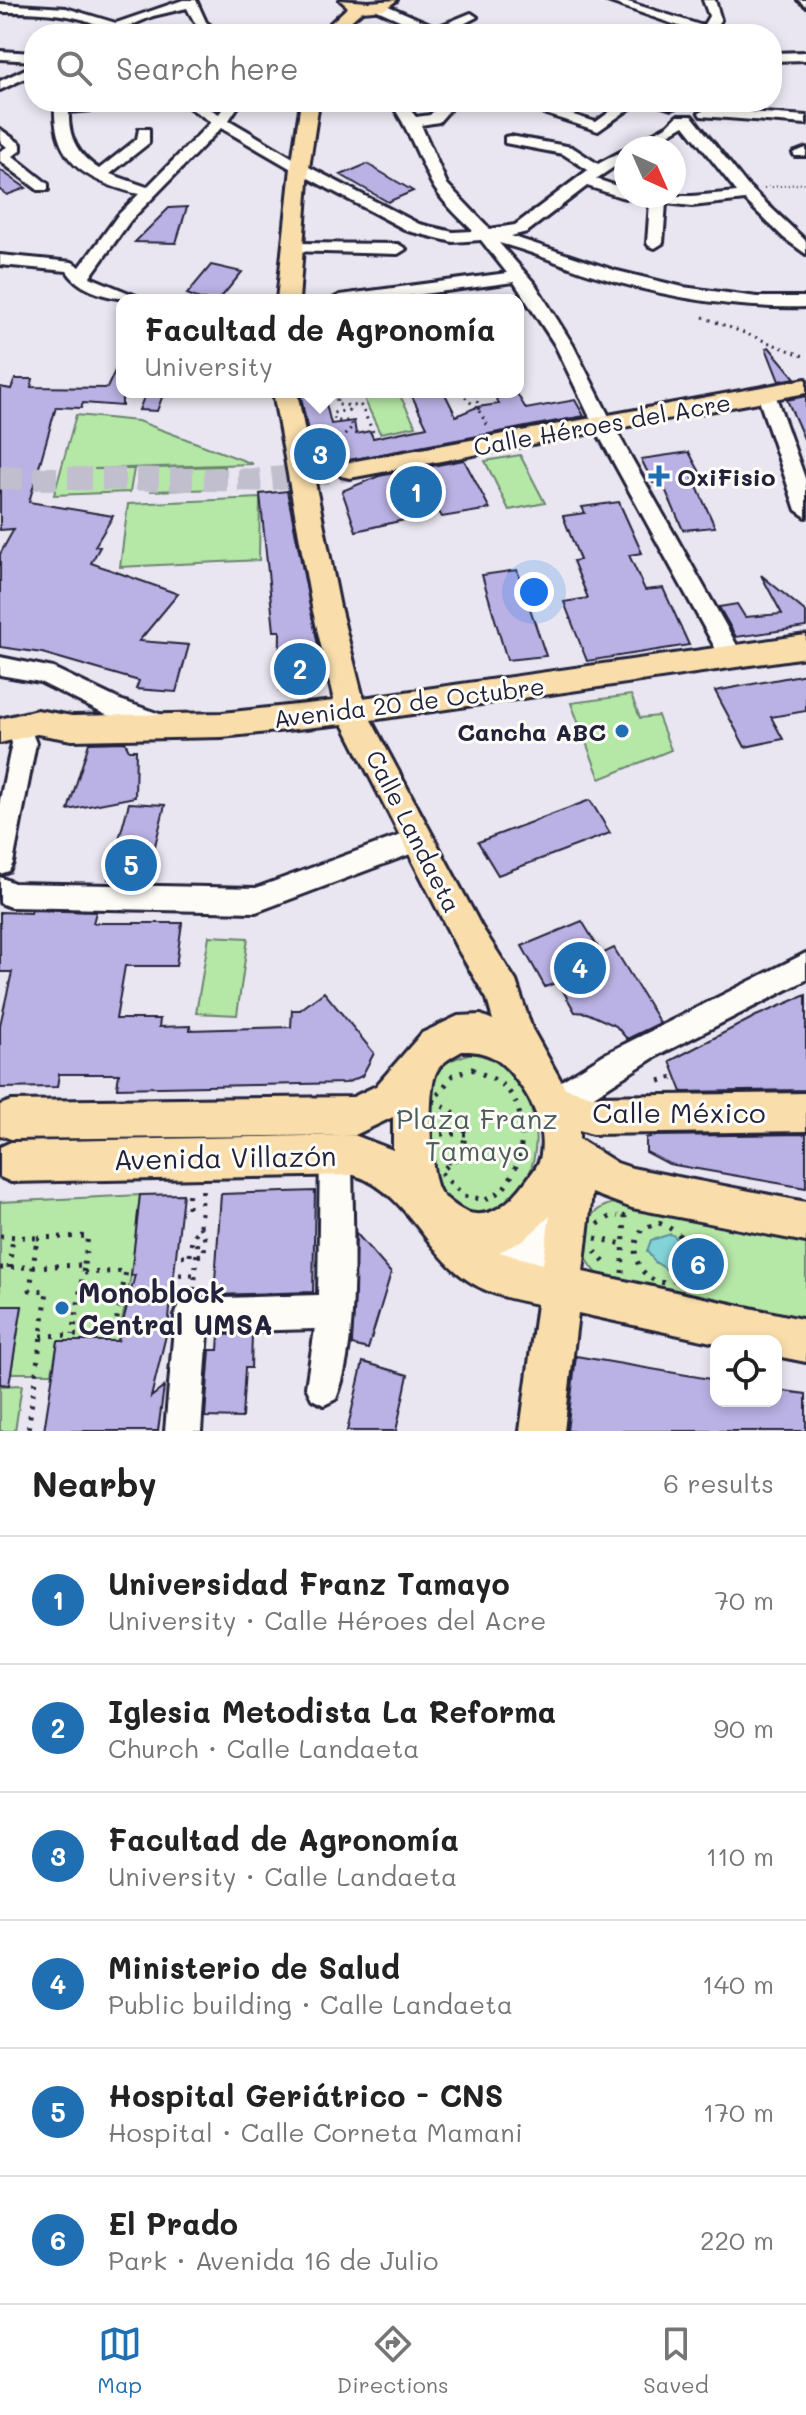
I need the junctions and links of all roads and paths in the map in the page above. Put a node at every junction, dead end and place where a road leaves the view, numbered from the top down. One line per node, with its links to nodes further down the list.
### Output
1 (610, 0): 8 (street)
2 (709, 0): 17 (street)
3 (190, 1): 10 (street); 11 (street)
4 (353, 3): 5 (main road); 12 (main road)
5 (384, 3): 13 (street)
6 (0, 8): 9 (street)
7 (471, 17): 14 (street)
8 (680, 20): 15 (street); 16 (street)
9 (102, 24)
10 (131, 24)
11 (201, 24)
12 (335, 24)
13 (422, 24)
14 (457, 24)
15 (682, 24)
16 (690, 24)
17 (714, 24)
18 (0, 55): 19 (street)
19 (24, 56)
20 (806, 56): 21 (street)
21 (782, 57)
22 (24, 74): 23 (street)
23 (0, 86)
24 (65, 112): 49 (street)
25 (205, 112): 36 (street)
26 (227, 112): 36 (street)
27 (308, 112): 43 (main road)
28 (404, 112): 37 (street)
29 (440, 112): 37 (street)
30 (549, 112): 31 (street)
31 (618, 112)
32 (669, 112): 34 (street)
33 (706, 113): 34 (street); 35 (street)
34 (684, 119): 40 (street); 50 (street)
35 (806, 120)
36 (220, 121): 43 (street); 49 (street)
37 (412, 122): 53 (street)
38 (144, 132): 44 (street)
39 (0, 133): 47 (street)
40 (657, 136)
41 (510, 140): 45 (street)
42 (614, 161): 45 (street)
43 (300, 168): 53 (street); 55 (main road)
44 (105, 171)
45 (591, 175): 48 (street); 53 (street)
46 (806, 183): 50 (path)
47 (43, 187)
48 (614, 187)
49 (150, 192): 60 (street)
50 (748, 193): 51 (street); 57 (street)
51 (686, 201)
52 (657, 208): 54 (street)
53 (487, 235): 59 (street); 64 (street)
54 (655, 243)
55 (294, 248): 56 (street); 62 (main road)
56 (398, 249)
57 (806, 249)
58 (0, 260): 60 (street)
59 (519, 276): 63 (street); 77 (street)
60 (80, 279): 61 (street)
61 (121, 294)
62 (289, 294)
63 (385, 294)
64 (806, 302)
65 (703, 317): 66 (path)
66 (806, 357)
67 (806, 386): 68 (main road, Calle Héroes del Acre)
68 (766, 394): 77 (main road, Calle Héroes del Acre); 82 (street)
69 (286, 398): 86 (main road, Calle Landaeta)
70 (336, 398): 73 (path)
71 (466, 398): 76 (path)
72 (476, 398): 76 (path)
73 (347, 404): 74 (path); 75 (path)
74 (361, 407): 75 (path); 79 (path)
75 (349, 410): 80 (path)
76 (479, 411): 78 (path)
77 (602, 422): 81 (main road, Calle Héroes del Acre); 84 (street)
78 (492, 433)
79 (375, 436)
80 (319, 464)
81 (350, 470)
82 (806, 510)
83 (806, 646): 84 (main road, Avenida 20 de Octubre)
84 (732, 658): 86 (main road, Avenida 20 de Octubre)
85 (0, 666): 87 (street)
86 (351, 711): 87 (main road, Avenida 20 de Octubre); 89 (main road, Calle Landaeta)
87 (165, 726): 88 (main road, Avenida 20 de Octubre)
88 (11, 732): 90 (street)
89 (420, 839): 91 (street); 96 (main road, Calle Landaeta)
90 (0, 863)
91 (0, 889)
92 (806, 966): 96 (street)
93 (417, 1069): 96 (main road); 98 (main road, Avenida Villazón); 108 (main road)
94 (678, 1076): 95 (path)
95 (659, 1081)
96 (544, 1088): 97 (main road, Calle México); 101 (main road)
97 (806, 1112)
98 (11, 1120)
99 (432, 1134): 100 (path)
100 (466, 1134): 100 (path)
101 (562, 1150): 108 (main road); 111 (main road); 128 (main road)
102 (336, 1155): 103 (main road, Avenida Villazón); 108 (main road, Avenida Villazón); 134 (street)
103 (11, 1162)
104 (203, 1187): 113 (path)
105 (189, 1194): 107 (path)
106 (620, 1202): 110 (path)
107 (188, 1208)
108 (431, 1211): 128 (main road)
109 (589, 1216): 112 (path)
110 (625, 1216): 112 (path); 121 (path)
111 (806, 1222)
112 (597, 1225): 119 (path)
113 (200, 1226): 123 (path); 123 (path)
114 (704, 1232): 133 (path)
115 (0, 1236): 117 (path)
116 (637, 1236): 116 (path)
117 (13, 1238): 118 (path); 126 (path)
118 (37, 1238): 124 (path); 127 (path)
119 (595, 1238): 121 (path); 132 (path)
120 (198, 1239): 123 (path)
121 (623, 1244): 131 (path)
122 (182, 1256): 123 (path)
123 (194, 1256): 130 (path)
124 (33, 1267): 126 (path); 127 (path); 137 (path)
125 (0, 1268): 126 (path)
126 (9, 1268)
127 (83, 1269): 136 (path); 136 (path)
128 (552, 1273): 138 (main road); 142 (main road)
129 (179, 1275): 130 (path)
130 (195, 1275): 135 (path)
131 (622, 1275)
132 (618, 1283)
133 (703, 1289)
134 (335, 1311): 135 (street); 139 (street)
135 (192, 1316): 141 (street)
136 (73, 1335): 137 (path)
137 (41, 1336): 140 (path)
138 (806, 1341)
139 (324, 1387)
140 (28, 1431)
141 (183, 1431)
142 (542, 1431)

